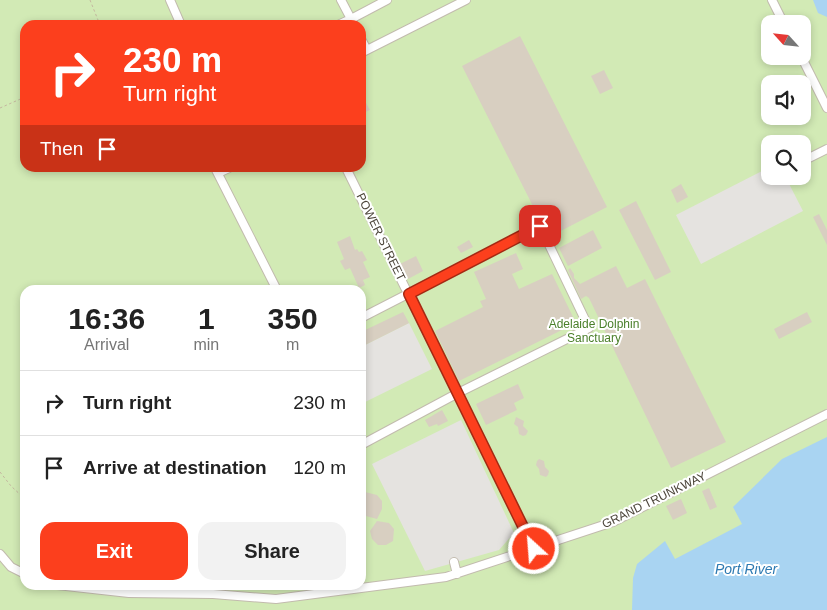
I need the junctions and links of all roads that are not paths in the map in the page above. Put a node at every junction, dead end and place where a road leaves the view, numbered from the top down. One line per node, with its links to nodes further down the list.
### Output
1 (170, 0): 7 (lane)
2 (341, 0): 8 (lane)
3 (388, 0): 9 (lane)
4 (466, 0): 10 (lane)
5 (772, 0): 6 (lane)
6 (780, 15)
7 (179, 20)
8 (352, 20)
9 (356, 20)
10 (366, 51)
11 (806, 65): 12 (lane)
12 (827, 108)
13 (827, 149): 14 (lane)
14 (811, 157)
15 (217, 172): 17 (lane)
16 (348, 172): 18 (lane, POWER STREET)
17 (274, 285)
18 (409, 294): 19 (lane); 20 (lane, POWER STREET); 20 (lane)
19 (366, 316)
20 (458, 393): 22 (lane); 23 (lane, POWER STREET)
21 (827, 414): 23 (lane, GRAND TRUNKWAY)
22 (366, 441)
23 (534, 549): 26 (lane, GRAND TRUNKWAY)
24 (494, 552): 26 (lane)
25 (0, 554): 28 (lane)
26 (496, 561): 29 (lane, GRAND TRUNKWAY)
27 (454, 562): 29 (lane)
28 (20, 572)
29 (456, 574): 30 (lane, GRAND TRUNKWAY)
30 (366, 587)
31 (102, 590): 32 (lane, GRAND TRUNKWAY)
32 (346, 590)

